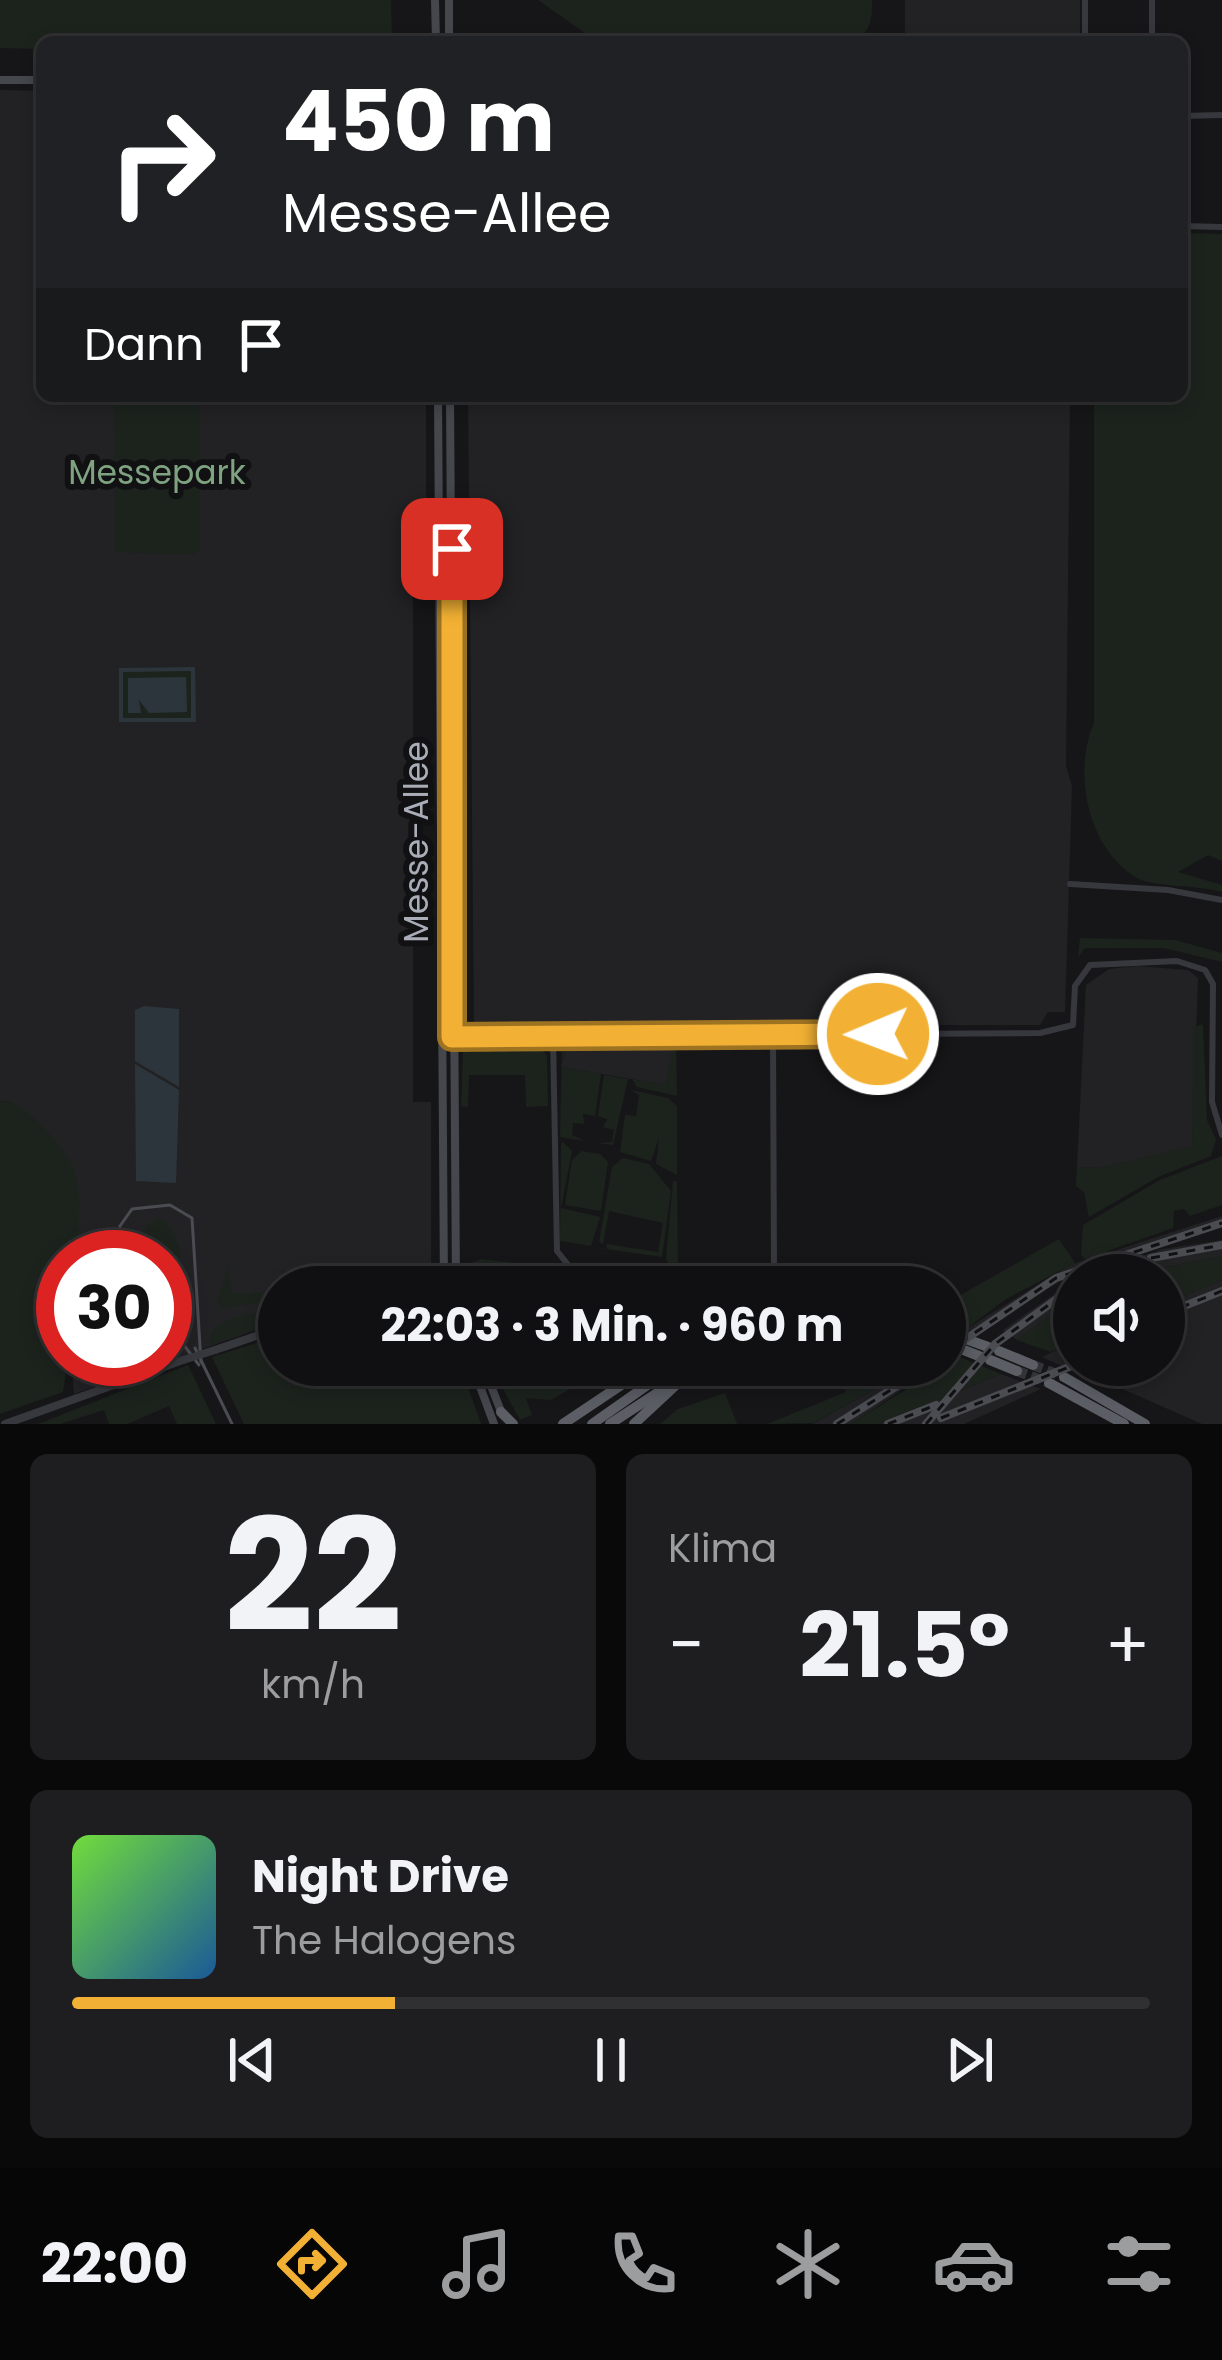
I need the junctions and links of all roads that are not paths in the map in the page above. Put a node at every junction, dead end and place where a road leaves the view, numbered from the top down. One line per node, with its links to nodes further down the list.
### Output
1 (436, 0): 5 (main road)
2 (449, 0): 6 (main road)
3 (1085, 0): 7 (street)
4 (1152, 0): 8 (street)
5 (436, 36)
6 (449, 36)
7 (1085, 36)
8 (1152, 36)
9 (0, 80): 10 (main road)
10 (36, 80)
11 (1222, 115): 12 (street)
12 (1188, 116)
13 (1188, 226): 14 (street)
14 (1222, 227)
15 (438, 402): 20 (main road, Messe-Allee)
16 (450, 402): 21 (main road, Messe-Allee)
17 (1070, 884): 18 (street)
18 (1222, 900)
19 (773, 1036): 22 (street); 23 (street); 27 (street)
20 (440, 1037): 21 (street); 24 (main road, Messe-Allee)
21 (452, 1037): 22 (street); 25 (main road, Messe-Allee)
22 (554, 1037): 26 (street)
23 (1222, 1135)
24 (443, 1266)
25 (455, 1266)
26 (573, 1266)
27 (774, 1266)
28 (258, 1335): 42 (street, bridge)
29 (966, 1346): 30 (highway)
30 (989, 1354): 31 (highway); 32 (highway)
31 (1033, 1365)
32 (1017, 1371)
33 (1049, 1383): 48 (highway)
34 (480, 1386): 43 (main road)
35 (492, 1386): 41 (main road)
36 (620, 1386): 44 (highway)
37 (646, 1386): 45 (highway)
38 (667, 1386): 46 (highway)
39 (675, 1386): 47 (highway)
40 (1080, 1386): 49 (highway)
41 (507, 1420)
42 (5, 1424)
43 (494, 1424)
44 (563, 1424)
45 (592, 1424)
46 (610, 1424)
47 (634, 1424)
48 (1124, 1424)
49 (1145, 1424)

